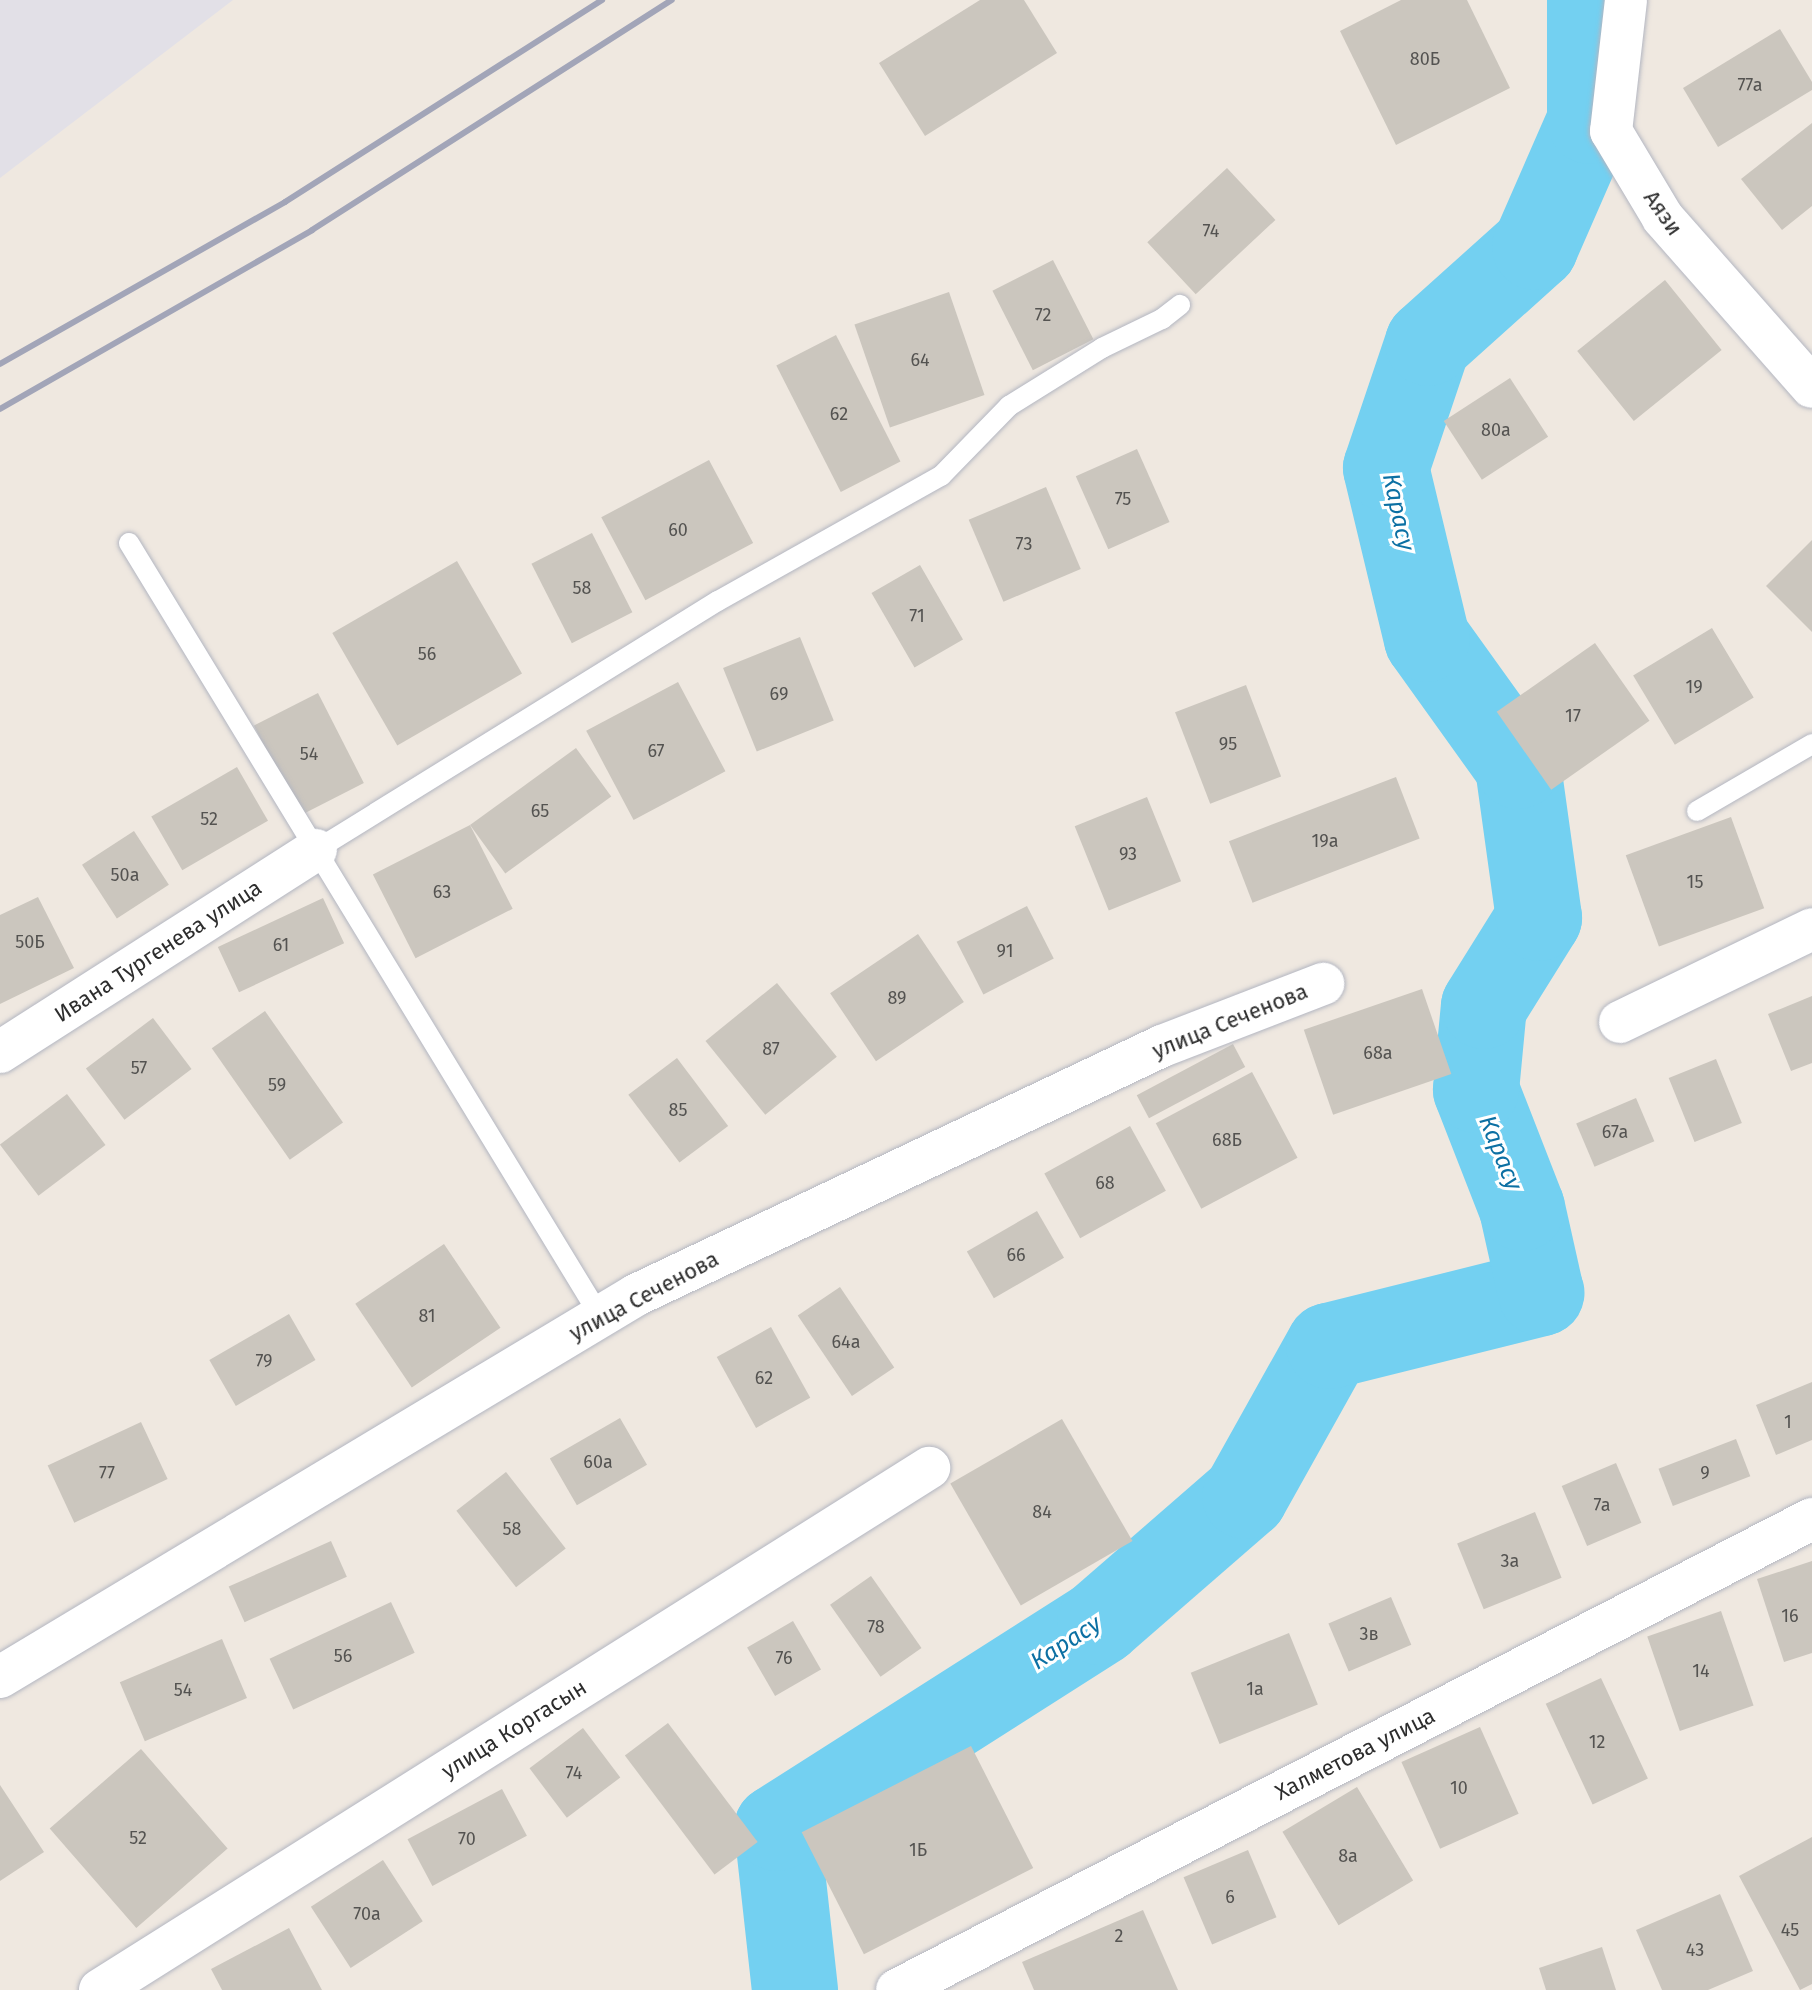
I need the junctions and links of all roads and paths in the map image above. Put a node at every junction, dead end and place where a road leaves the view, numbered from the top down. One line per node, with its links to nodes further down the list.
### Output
1 (1626, 0): 3 (street, Аязи)
2 (1180, 305): 7 (lane)
3 (1812, 387)
4 (129, 543): 7 (lane)
5 (1812, 744): 6 (lane)
6 (1697, 811)
7 (316, 850): 11 (street, Ивана Тургенева улица); 12 (lane)
8 (1812, 929): 10 (street)
9 (1323, 984): 12 (street, улица Сеченова)
10 (1620, 1022)
11 (0, 1052)
12 (600, 1316): 15 (street, улица Сеченова)
13 (929, 1468): 16 (street, улица Коргасын)
14 (1812, 1519): 17 (street, Халметова улица)
15 (0, 1677)
16 (100, 1990)
17 (897, 1990)

